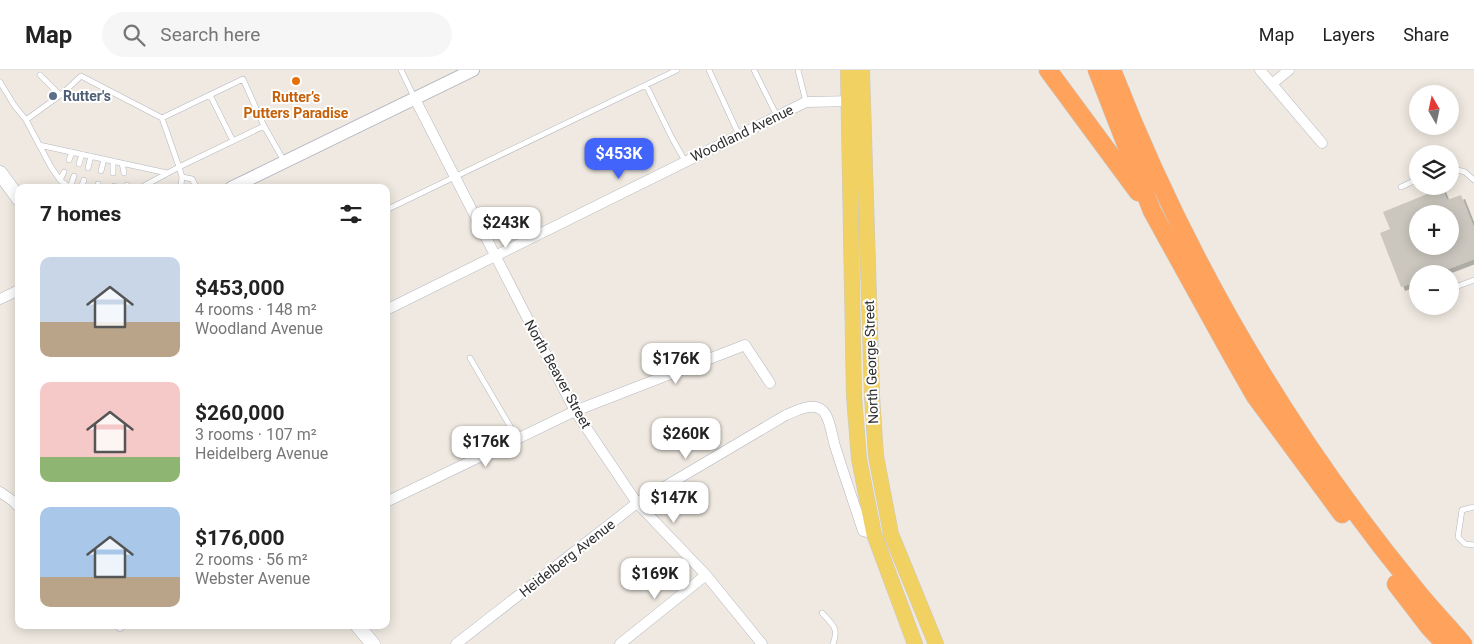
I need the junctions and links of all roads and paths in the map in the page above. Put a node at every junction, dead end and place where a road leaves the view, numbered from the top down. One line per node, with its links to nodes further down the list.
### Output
1 (78, 70): 17 (lane)
2 (400, 70): 23 (lane)
3 (473, 70): 23 (street)
4 (677, 70): 20 (lane)
5 (709, 70): 31 (lane)
6 (754, 70): 27 (lane)
7 (798, 70): 25 (lane)
8 (848, 70): 24 (main road, North George Street)
9 (862, 70): 24 (main road, North George Street)
10 (1048, 70): 73 (highway)
11 (1097, 70): 73 (highway)
12 (1112, 70): 26 (highway)
13 (1122, 70): 26 (highway)
14 (1260, 70): 19 (street)
15 (1289, 70): 19 (street)
16 (40, 75): 21 (lane)
17 (81, 76): 21 (lane); 28 (lane)
18 (0, 82): 29 (lane)
19 (1272, 84): 33 (street)
20 (646, 85): 40 (lane); 56 (lane)
21 (60, 95): 29 (lane)
22 (210, 95): 28 (lane); 30 (lane); 32 (lane)
23 (415, 99): 42 (street); 56 (street, North Beaver Street)
24 (856, 101): 25 (street, Woodland Avenue); 89 (main road, North George Street); 102 (main road, North George Street)
25 (806, 102): 27 (street, Woodland Avenue)
26 (1127, 109): 92 (highway)
27 (777, 116): 31 (street, Woodland Avenue)
28 (162, 118): 45 (lane)
29 (26, 120): 34 (lane)
30 (264, 126): 32 (lane); 42 (lane)
31 (738, 134): 40 (street, Woodland Avenue)
32 (233, 141): 45 (lane)
33 (1322, 143)
34 (39, 144): 35 (lane); 57 (lane)
35 (72, 152): 36 (lane); 39 (lane)
36 (82, 154): 37 (lane); 44 (lane)
37 (91, 156): 38 (lane); 46 (lane)
38 (104, 159): 41 (lane); 49 (lane)
39 (69, 160)
40 (685, 161): 74 (street, Woodland Avenue)
41 (113, 162): 43 (lane); 51 (lane)
42 (284, 162): 69 (street)
43 (122, 163): 52 (lane); 53 (lane)
44 (79, 164)
45 (179, 167): 53 (lane); 55 (lane)
46 (88, 168)
47 (1459, 170): 60 (lane)
48 (64, 172): 57 (lane)
49 (101, 172)
50 (0, 173): 71 (main road)
51 (113, 173)
52 (124, 173)
53 (166, 174): 66 (lane)
54 (74, 176): 63 (lane)
55 (182, 177): 67 (lane); 68 (lane)
56 (455, 177): 72 (lane); 74 (street, North Beaver Street)
57 (60, 180): 62 (lane)
58 (84, 180): 64 (lane)
59 (139, 180): 65 (lane)
60 (1474, 180)
61 (1409, 183): 70 (lane)
62 (65, 184)
63 (71, 184)
64 (82, 184)
65 (140, 184)
66 (147, 184)
67 (181, 184)
68 (194, 184)
69 (239, 184)
70 (1401, 187)
71 (15, 194)
72 (390, 208)
73 (1152, 211): 103 (highway)
74 (495, 256): 79 (street, Woodland Avenue); 82 (street, North Beaver Street)
75 (1474, 280): 76 (lane)
76 (1459, 286)
77 (15, 292): 78 (street)
78 (0, 300)
79 (390, 308)
80 (470, 358): 83 (lane)
81 (770, 383): 82 (street)
82 (575, 411): 83 (street); 87 (street, North Beaver Street)
83 (518, 439): 85 (street)
84 (0, 492): 86 (street)
85 (390, 500)
86 (15, 502)
87 (637, 503): 89 (street, Heidelberg Avenue); 91 (street, North Beaver Street); 97 (street, Heidelberg Avenue)
88 (1474, 507): 90 (lane)
89 (874, 534): 101 (main road, North George Street)
90 (1474, 545)
91 (706, 576): 98 (street); 99 (street, North Beaver Street)
92 (1416, 590): 95 (highway); 104 (highway)
93 (822, 614): 100 (lane)
94 (360, 629): 96 (main road)
95 (1474, 637)
96 (373, 644)
97 (456, 644)
98 (620, 644)
99 (762, 644)
100 (834, 644)
101 (915, 644)
102 (936, 644)
103 (1445, 644)
104 (1463, 644)

